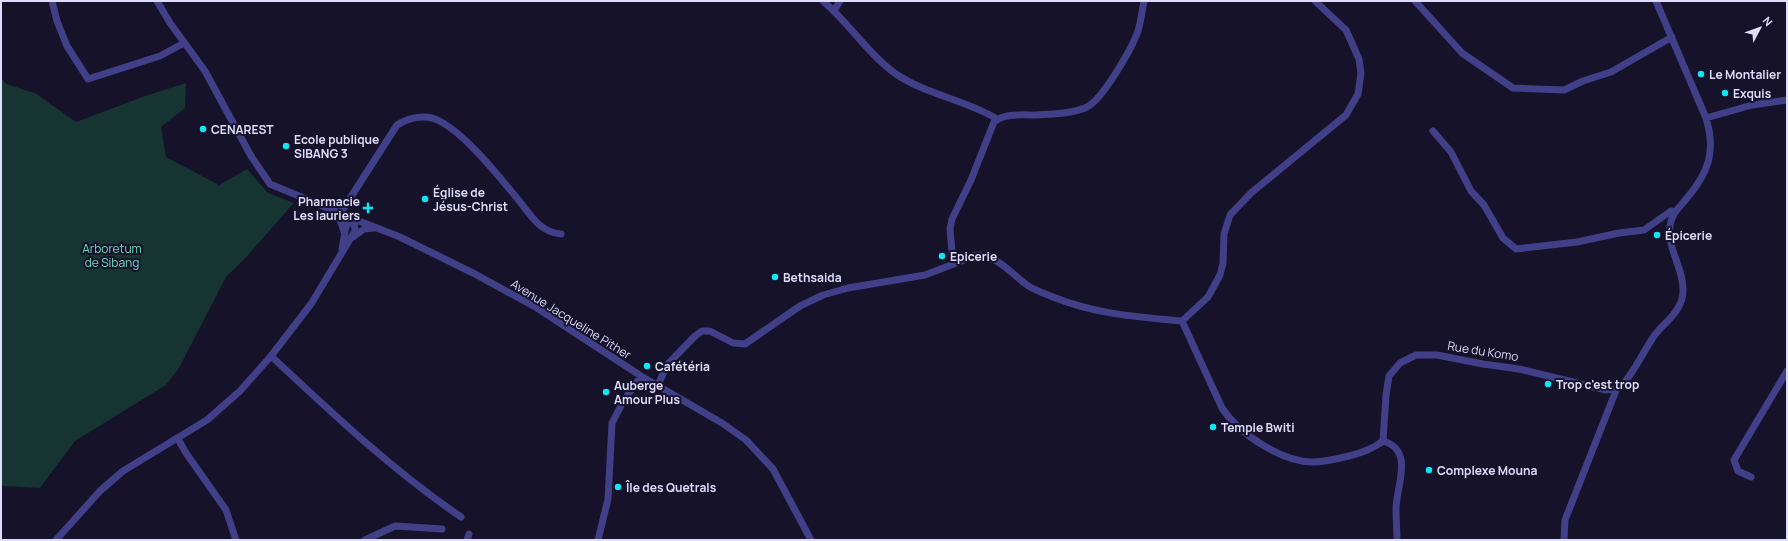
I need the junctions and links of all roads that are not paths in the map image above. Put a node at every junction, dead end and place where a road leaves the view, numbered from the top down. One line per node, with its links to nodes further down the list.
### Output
1 (52, 1): 11 (street)
2 (157, 1): 11 (street, Avenue Jacqueline Pither)
3 (823, 1): 9 (street)
4 (840, 1): 9 (street)
5 (1144, 1): 14 (street)
6 (1315, 1): 24 (street)
7 (1415, 1): 10 (street)
8 (1656, 1): 10 (street)
9 (834, 11): 14 (street)
10 (1672, 37): 13 (street)
11 (184, 43): 16 (street, Avenue Jacqueline Pither)
12 (1787, 100): 13 (street)
13 (1706, 118): 17 (street)
14 (997, 120): 23 (street)
15 (1433, 131): 17 (street)
16 (329, 209): 18 (street, Avenue Jacqueline Pither); 22 (street)
17 (1675, 212): 29 (street)
18 (340, 214): 19 (street, Avenue Jacqueline Pither); 21 (street)
19 (354, 219): 20 (street, Avenue Jacqueline Pither); 22 (street)
20 (377, 228): 22 (street); 27 (street, Avenue Jacqueline Pither)
21 (561, 234)
22 (347, 238): 25 (street)
23 (953, 263): 24 (street); 28 (street)
24 (1182, 321): 31 (street)
25 (271, 356): 30 (street); 33 (street)
26 (1787, 371): 32 (street)
27 (641, 376): 28 (street, Avenue Jacqueline Pither); 38 (street)
28 (658, 385): 39 (street, Avenue Jacqueline Pither)
29 (1617, 388): 31 (street, Rue du Komo); 41 (street)
30 (178, 439): 35 (street); 36 (street)
31 (1383, 441): 40 (street)
32 (1751, 478)
33 (461, 517)
34 (442, 530): 37 (street)
35 (56, 540)
36 (236, 540)
37 (365, 540)
38 (598, 540)
39 (811, 540)
40 (1397, 540)
41 (1564, 540)

